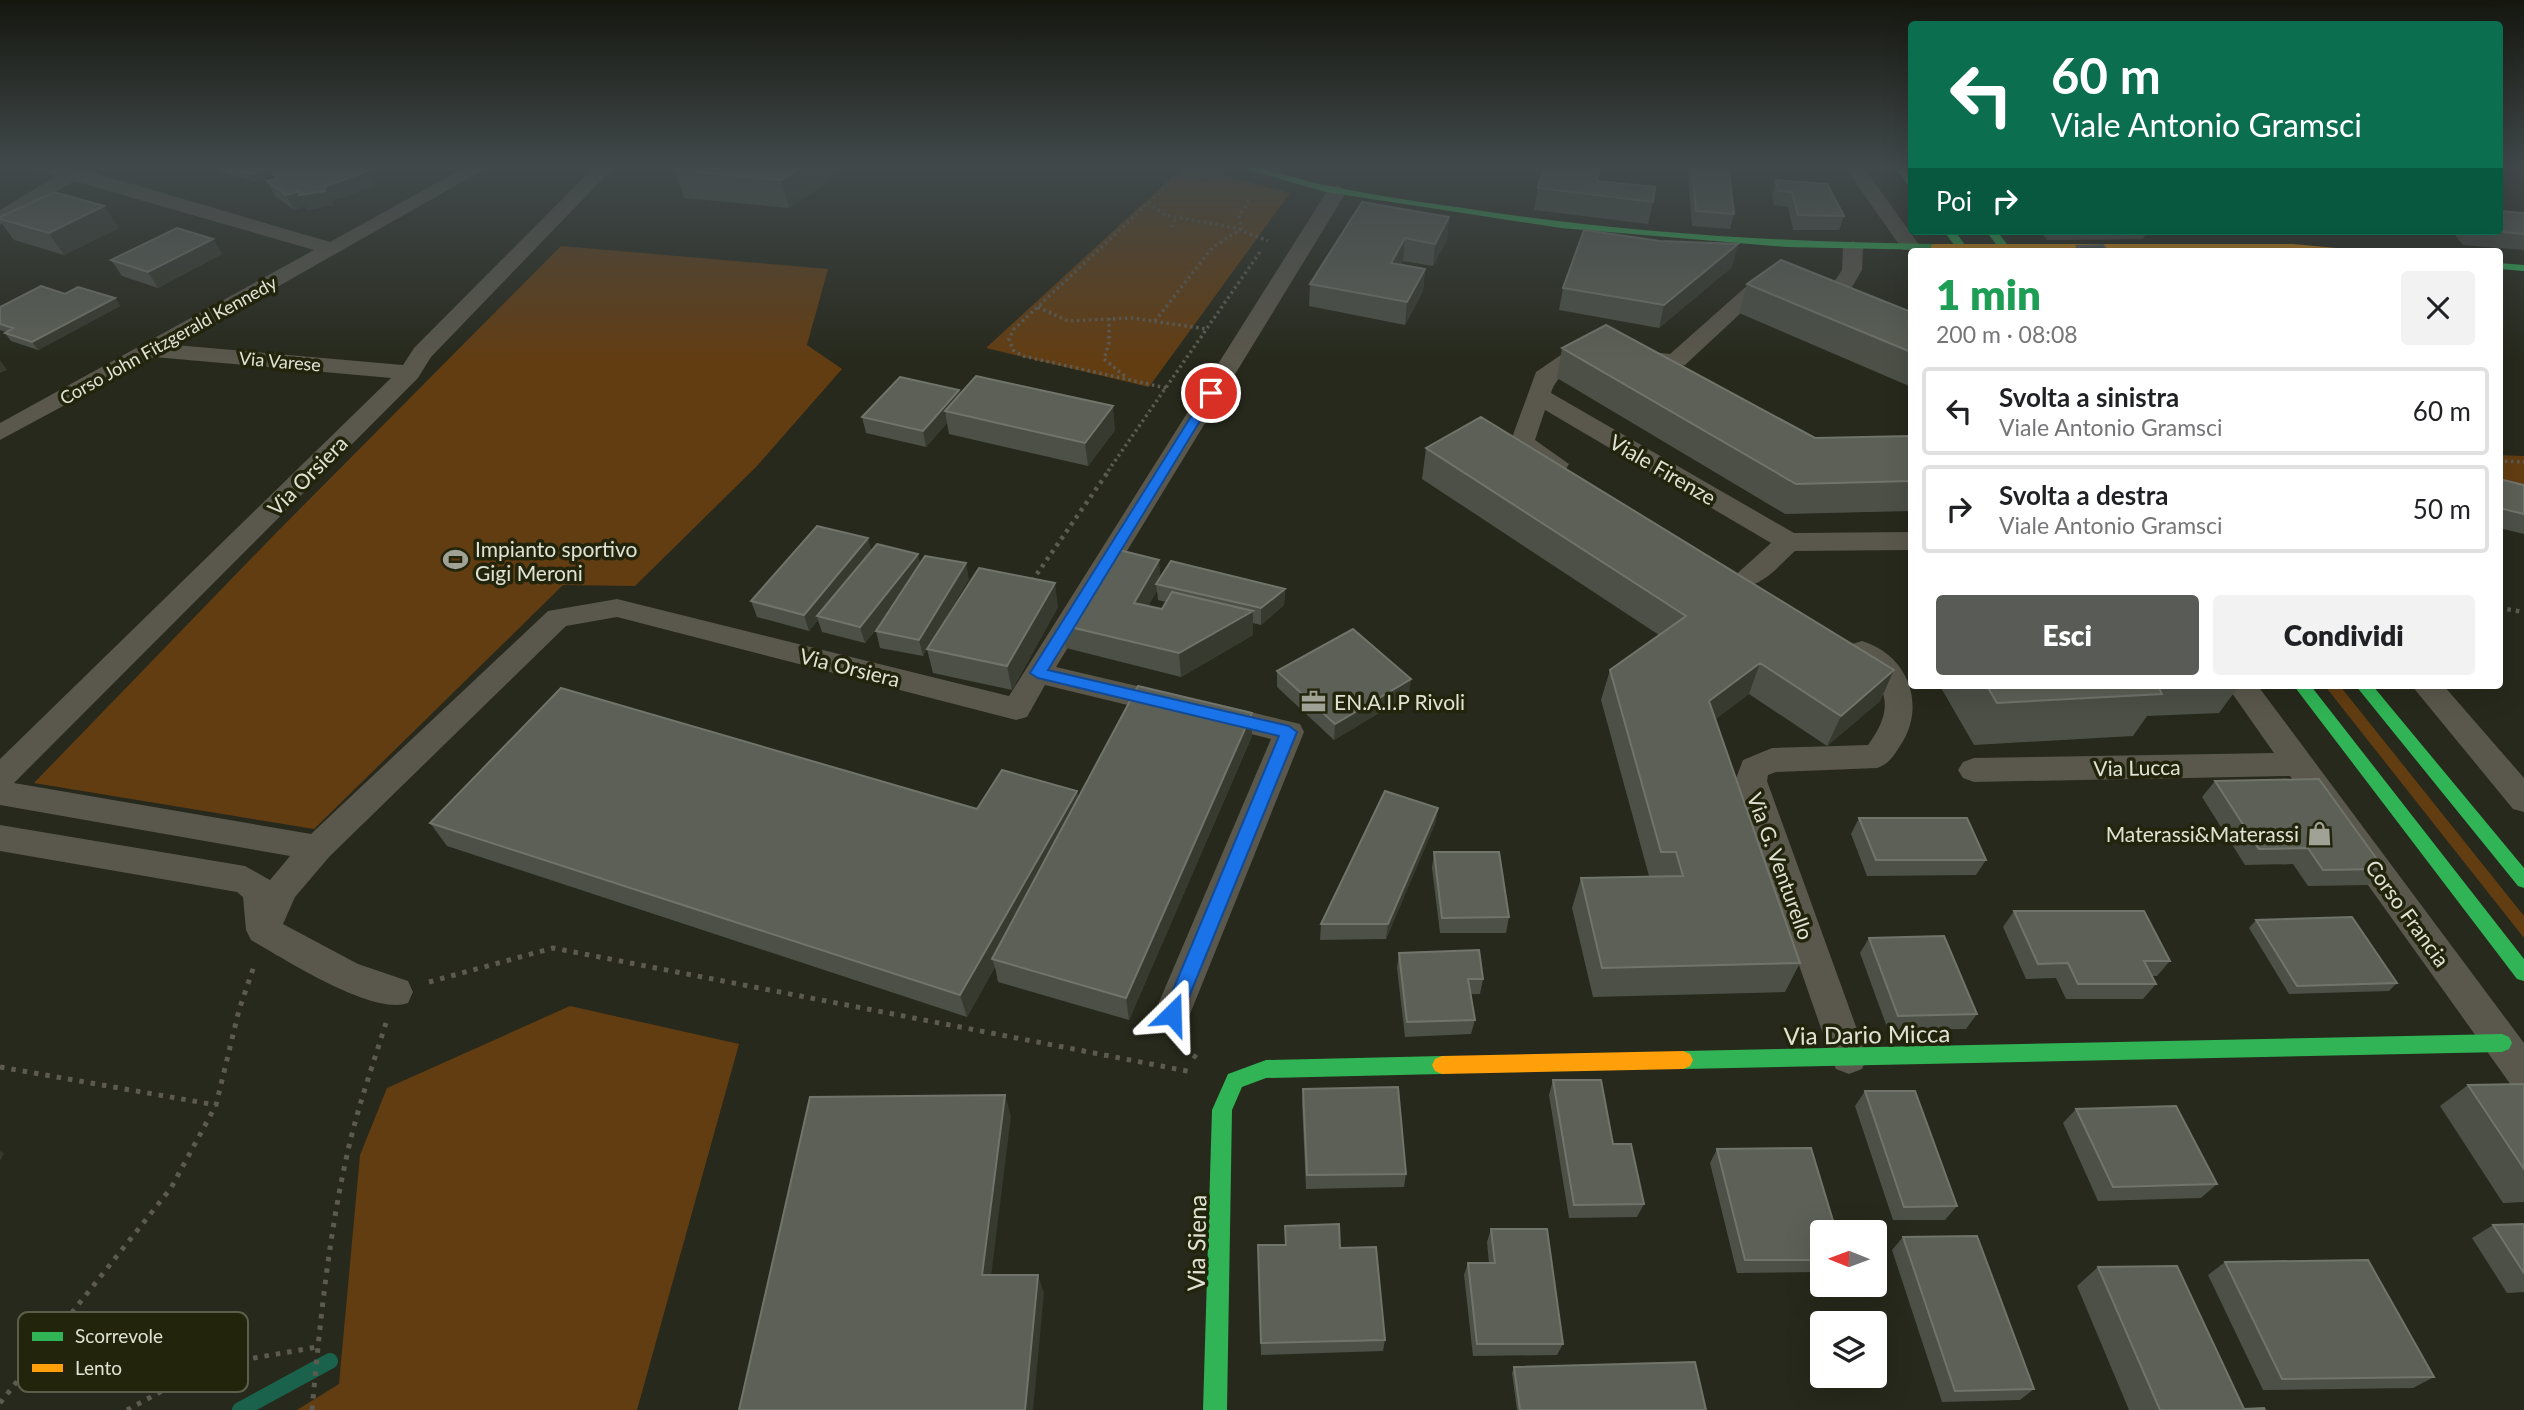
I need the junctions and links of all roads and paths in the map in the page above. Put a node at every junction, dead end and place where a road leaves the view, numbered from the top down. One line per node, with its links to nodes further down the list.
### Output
1 (271, 231): 17 (street)
2 (366, 231): 17 (street, Corso John Fitzgerald Kennedy)
3 (542, 231): 27 (street, Via Orsiera)
4 (1119, 231): 22 (path)
5 (1238, 231): 24 (path)
6 (1245, 231): 11 (path)
7 (1275, 231): 11 (path)
8 (1312, 231): 38 (street)
9 (1650, 231): 13 (street)
10 (1899, 231): 12 (street)
11 (1268, 241): 25 (path)
12 (1910, 246): 13 (street); 14 (street)
13 (1853, 247): 21 (street)
14 (1945, 248)
15 (2149, 248): 16 (street)
16 (2303, 248)
17 (333, 249): 26 (street, Corso John Fitzgerald Kennedy)
18 (2503, 266): 19 (street)
19 (2524, 268)
20 (1782, 278): 30 (street)
21 (1815, 286)
22 (1038, 307): 23 (path); 28 (path)
23 (1109, 318): 24 (path); 28 (path)
24 (1155, 321): 25 (path)
25 (1207, 329): 29 (path)
26 (151, 350): 27 (street, Via Varese); 31 (street, Corso John Fitzgerald Kennedy)
27 (410, 373): 49 (street, Via Orsiera)
28 (1130, 380): 29 (path)
29 (1166, 388): 38 (path)
30 (1538, 396): 34 (street); 36 (street, Viale Firenze)
31 (0, 433)
32 (2503, 461): 33 (path)
33 (2524, 462)
34 (1580, 479)
35 (1908, 541): 36 (street)
36 (1789, 542): 37 (street)
37 (1721, 564)
38 (1085, 596): 42 (street)
39 (2503, 609): 40 (path)
40 (2524, 612)
41 (1845, 641): 60 (street, Via G. Venturello)
42 (1038, 673): 53 (street, Via Orsiera); 58 (street)
43 (2244, 689): 47 (street, Corso Francia)
44 (2304, 689): 56 (street)
45 (2366, 689): 54 (street)
46 (2430, 689): 51 (street)
47 (2299, 764): 48 (street, Via Lucca); 59 (street, Corso Francia)
48 (1974, 770)
49 (0, 778)
50 (0, 793): 53 (street)
51 (2524, 800)
52 (0, 838): 55 (street)
53 (317, 848): 55 (street, Via Orsiera)
54 (2524, 881)
55 (263, 930): 57 (street); 64 (path)
56 (2524, 973)
57 (395, 992): 63 (path); 66 (path)
58 (1172, 1014): 63 (path)
59 (2502, 1043): 60 (street, Via Dario Micca); 62 (street, Corso Francia)
60 (1849, 1057): 63 (street, Via Dario Micca)
61 (0, 1067): 64 (path)
62 (2524, 1073)
63 (1235, 1080): 73 (street, Via Siena)
64 (216, 1105): 65 (path)
65 (72, 1312)
66 (317, 1347): 67 (path); 72 (path)
67 (248, 1359)
68 (18, 1380): 70 (path)
69 (160, 1392): 71 (path)
70 (0, 1403)
71 (127, 1410)
72 (312, 1410)
73 (1215, 1410)

